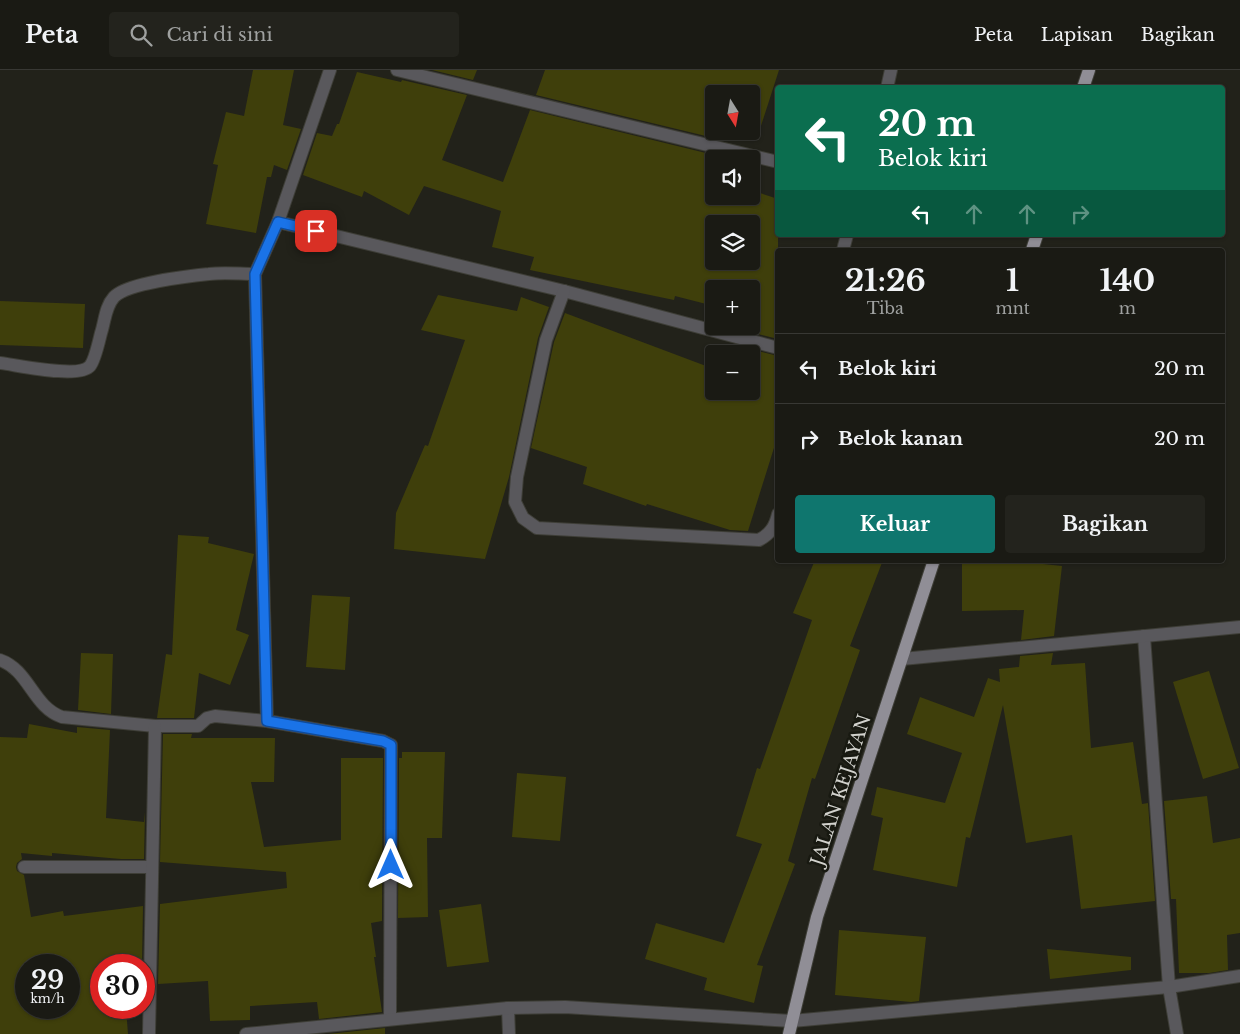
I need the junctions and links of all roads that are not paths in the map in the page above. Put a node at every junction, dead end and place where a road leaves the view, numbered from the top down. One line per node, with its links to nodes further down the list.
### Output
1 (330, 70): 8 (street)
2 (396, 70): 7 (street)
3 (891, 70): 5 (street)
4 (1089, 70): 6 (main road)
5 (888, 85)
6 (1084, 85)
7 (775, 161)
8 (278, 222): 9 (street); 10 (street)
9 (255, 274): 12 (street); 19 (street)
10 (564, 291): 11 (street); 13 (street)
11 (775, 347)
12 (0, 363)
13 (775, 521)
14 (933, 563): 17 (main road, JALAN KEJAYAN)
15 (1240, 627): 16 (street)
16 (1144, 636): 17 (street); 24 (street)
17 (902, 659): 27 (main road, JALAN KEJAYAN)
18 (0, 660): 20 (street)
19 (267, 721): 20 (street); 26 (street)
20 (154, 726): 22 (street)
21 (24, 867): 22 (street)
22 (152, 867): 28 (street)
23 (1240, 976): 24 (street)
24 (1169, 987): 27 (street); 32 (street)
25 (508, 1008): 26 (street); 27 (street); 30 (street)
26 (390, 1019): 29 (street)
27 (792, 1021): 31 (main road, JALAN KEJAYAN)
28 (150, 1034)
29 (246, 1034)
30 (509, 1034)
31 (789, 1034)
32 (1177, 1034)

